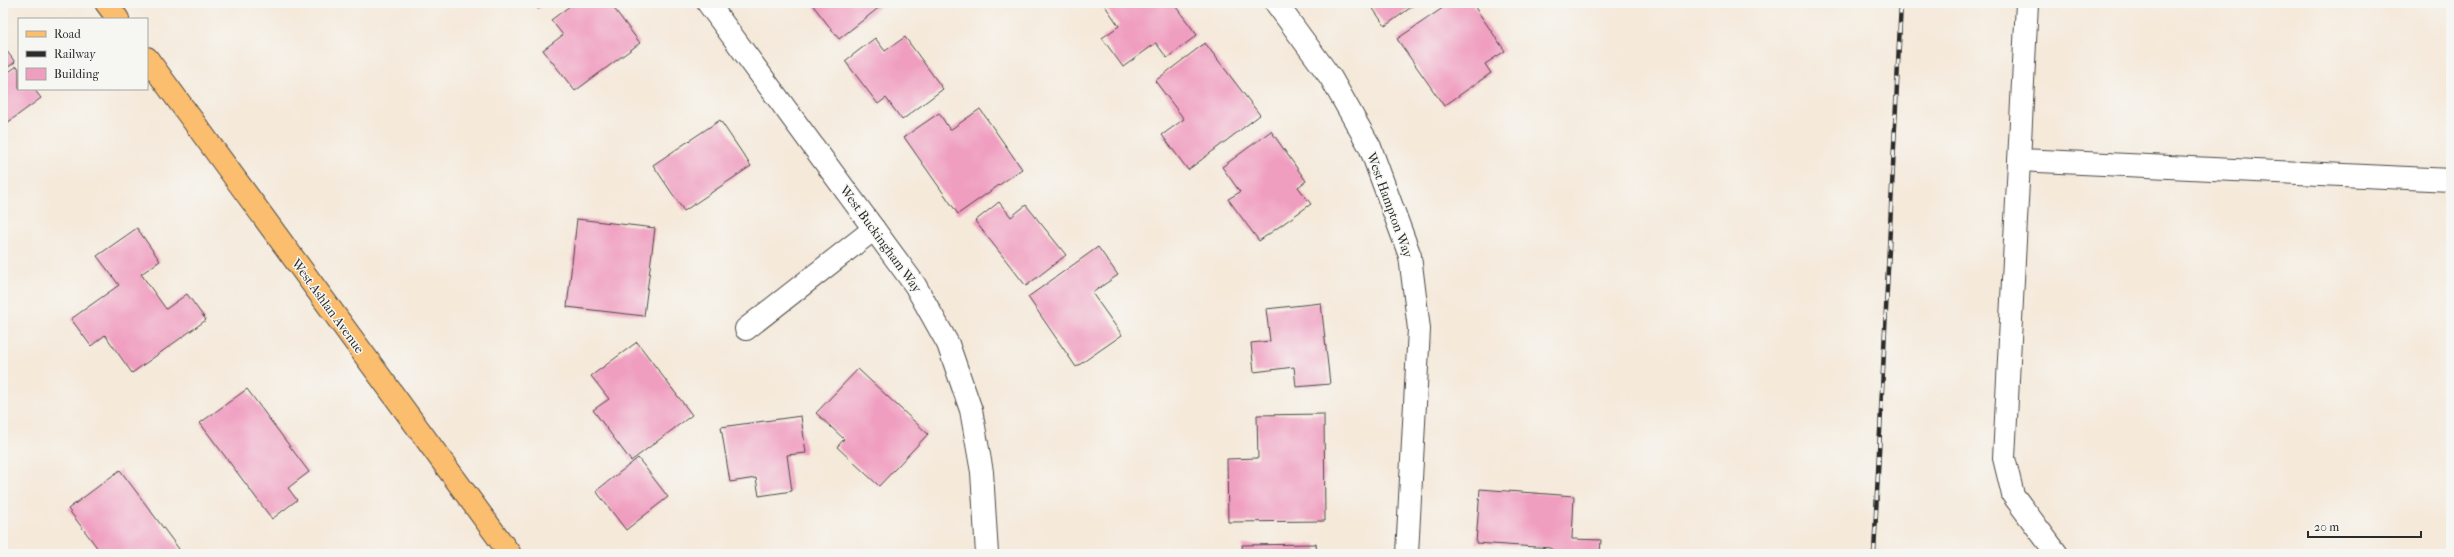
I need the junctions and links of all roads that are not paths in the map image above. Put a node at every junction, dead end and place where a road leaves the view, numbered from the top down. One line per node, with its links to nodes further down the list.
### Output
1 (106, 3): 5 (main road)
2 (708, 3): 9 (street, West Buckingham Way)
3 (1276, 3): 13 (street, West Hampton Way)
4 (2027, 3): 7 (street)
5 (117, 18)
6 (148, 59): 11 (main road, West Ashlan Avenue)
7 (2019, 160): 8 (street); 14 (street)
8 (2451, 180)
9 (874, 229): 10 (street); 12 (street, West Buckingham Way)
10 (746, 329)
11 (510, 554)
12 (987, 554)
13 (1407, 554)
14 (2057, 554)

